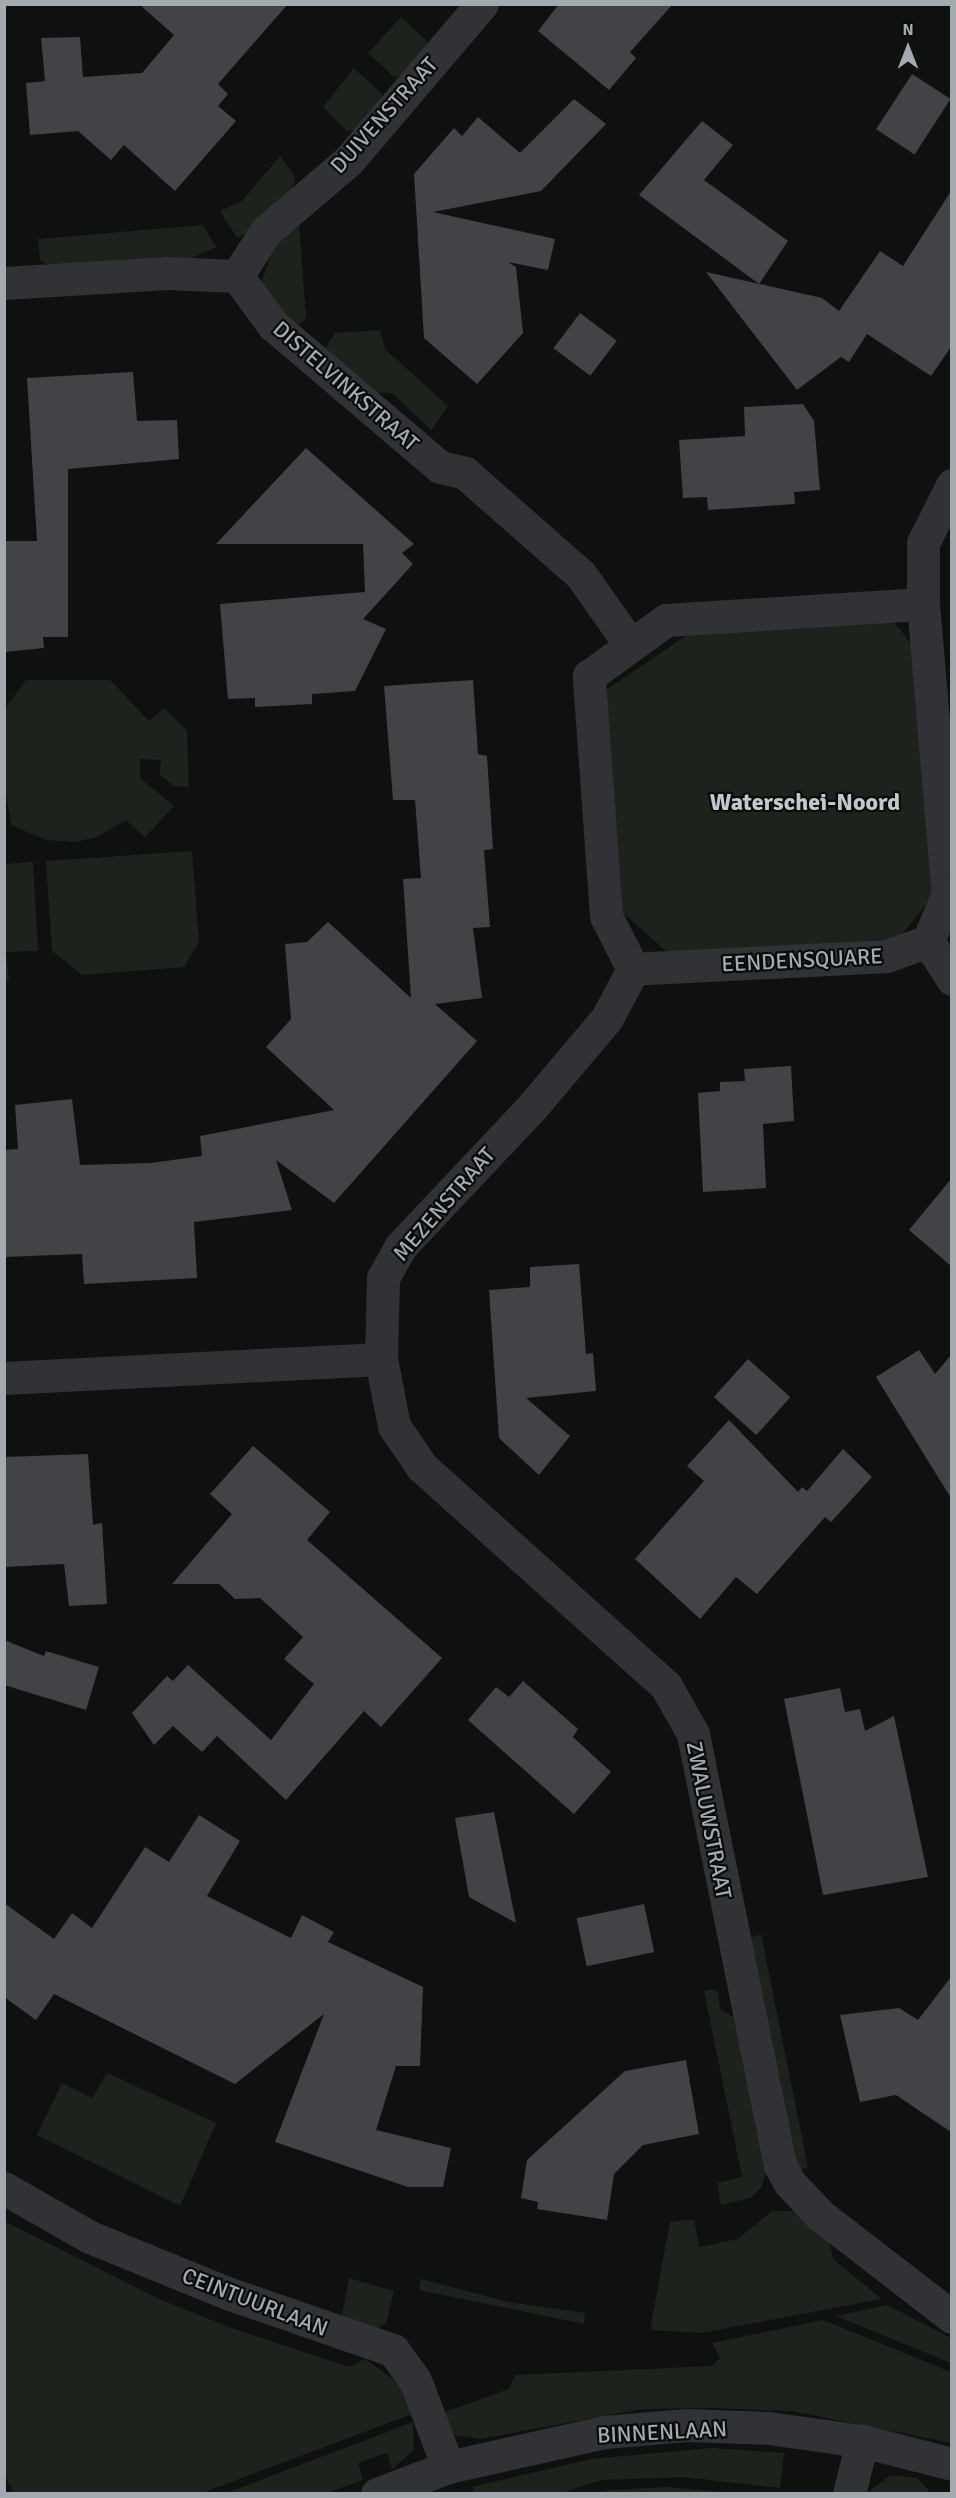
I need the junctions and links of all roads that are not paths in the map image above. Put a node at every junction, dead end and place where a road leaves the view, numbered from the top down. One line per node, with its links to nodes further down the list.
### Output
1 (482, 4): 2 (street, DUIVENSTRAAT)
2 (237, 276): 3 (street); 6 (street, DISTELVINKSTRAAT)
3 (4, 283)
4 (951, 484): 5 (street)
5 (923, 604): 6 (street); 7 (street)
6 (629, 644): 8 (street)
7 (928, 941): 8 (street, EENDENSQUARE); 9 (street)
8 (633, 969): 10 (street, MEZENSTRAAT)
9 (951, 979)
10 (381, 1359): 11 (street); 13 (street, ZWALUWSTRAAT)
11 (4, 1378)
12 (4, 2188): 16 (street, CEINTUURLAAN)
13 (951, 2317)
14 (862, 2441): 15 (street, BINNENLAAN); 16 (street, BINNENLAAN); 18 (street)
15 (951, 2464)
16 (448, 2467): 17 (street, BINNENLAAN)
17 (377, 2493)
18 (849, 2493)

